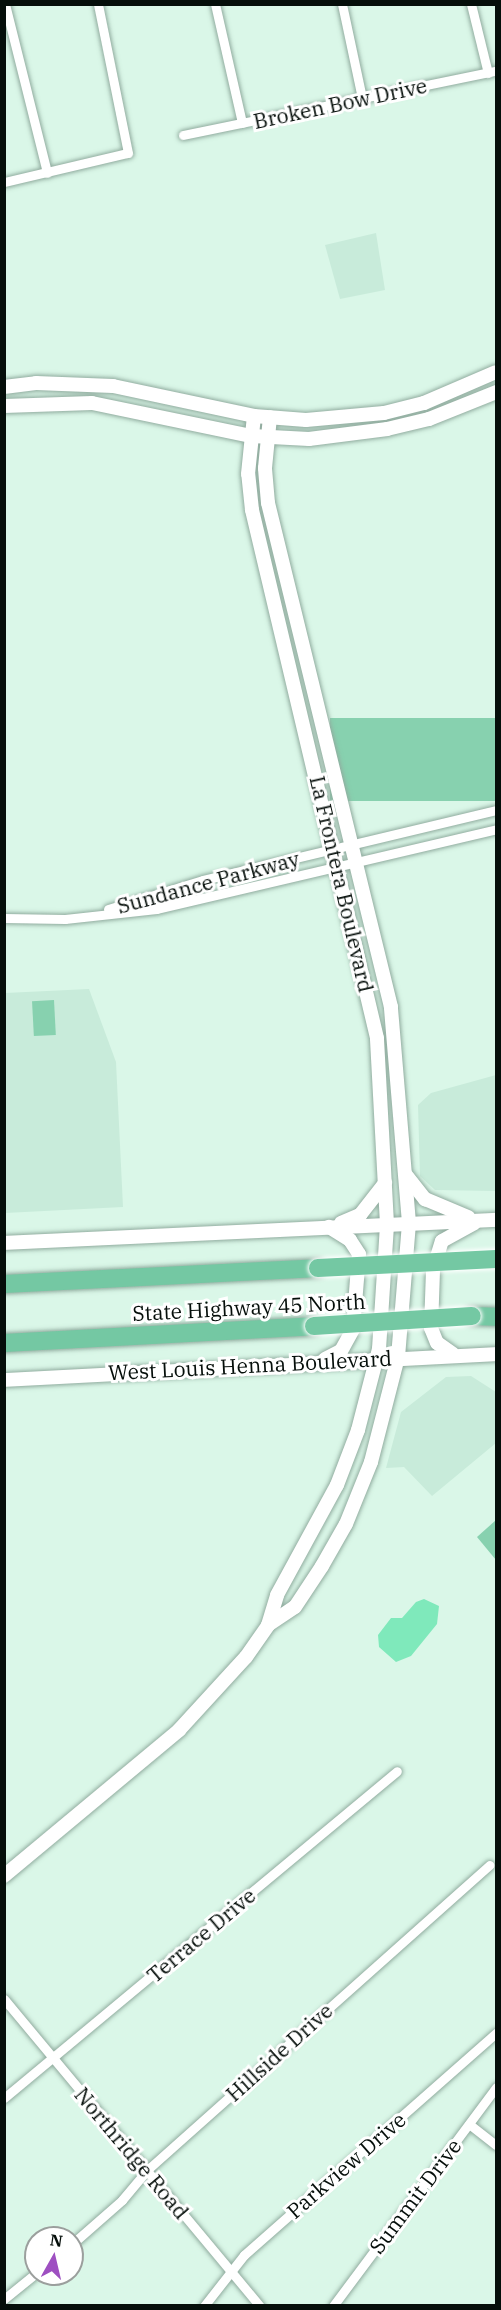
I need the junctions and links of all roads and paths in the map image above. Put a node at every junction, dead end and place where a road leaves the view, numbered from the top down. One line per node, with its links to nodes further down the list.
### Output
1 (5, 4): 10 (street)
2 (98, 4): 10 (street)
3 (215, 4): 8 (street)
4 (342, 4): 7 (street)
5 (471, 4): 6 (street)
6 (492, 72): 7 (street, Broken Bow Drive)
7 (362, 99): 8 (street, Broken Bow Drive)
8 (242, 123): 9 (street, Broken Bow Drive)
9 (183, 135)
10 (47, 172): 11 (street)
11 (4, 182)
12 (496, 372): 17 (main road)
13 (4, 387): 16 (main road)
14 (496, 392): 19 (main road)
15 (4, 406): 18 (main road)
16 (254, 416): 17 (main road); 18 (main road, La Frontera Boulevard)
17 (270, 417): 19 (main road, La Frontera Boulevard)
18 (252, 436): 19 (main road); 23 (main road, La Frontera Boulevard)
19 (268, 438): 22 (main road, La Frontera Boulevard)
20 (496, 810): 22 (street, Sundance Parkway)
21 (496, 829): 24 (street, Sundance Parkway)
22 (352, 845): 23 (street, Sundance Parkway); 24 (main road, La Frontera Boulevard)
23 (335, 849): 25 (main road, La Frontera Boulevard); 26 (street, Sundance Parkway)
24 (356, 863): 25 (street, Sundance Parkway); 28 (main road, La Frontera Boulevard)
25 (339, 867): 26 (street, Sundance Parkway); 29 (main road, La Frontera Boulevard)
26 (94, 914): 27 (street, Sundance Parkway)
27 (4, 918)
28 (405, 1173): 30 (main road); 32 (main road, La Frontera Boulevard)
29 (385, 1184): 33 (main road, La Frontera Boulevard); 34 (main road)
30 (478, 1220): 31 (main road); 32 (main road); 40 (main road)
31 (496, 1220)
32 (409, 1223): 33 (main road); 42 (main road, La Frontera Boulevard)
33 (387, 1224): 34 (main road); 43 (main road, La Frontera Boulevard)
34 (329, 1227): 35 (main road); 44 (main road)
35 (4, 1243)
36 (496, 1259): 37 (highway, State Highway 45 North, bridge)
37 (4, 1284)
38 (496, 1316): 39 (highway, State Highway 45 North, bridge)
39 (4, 1343)
40 (453, 1354): 41 (main road, West Louis Henna Boulevard); 42 (main road, West Louis Henna Boulevard)
41 (496, 1354)
42 (398, 1357): 43 (main road, West Louis Henna Boulevard); 47 (main road, La Frontera Boulevard)
43 (375, 1358): 44 (main road, West Louis Henna Boulevard); 46 (main road, La Frontera Boulevard)
44 (322, 1361): 45 (main road, West Louis Henna Boulevard)
45 (4, 1380)
46 (330, 1502): 47 (main road); 48 (main road, La Frontera Boulevard)
47 (351, 1510): 48 (main road, La Frontera Boulevard)
48 (268, 1625): 51 (main road)
49 (397, 1771): 54 (street, Terrace Drive)
50 (490, 1865): 59 (street, Hillside Drive)
51 (4, 1876)
52 (4, 1999): 54 (street, Northridge Road)
53 (496, 2033): 61 (street, Parkview Drive)
54 (54, 2058): 56 (street, Terrace Drive); 59 (street, Northridge Road)
55 (496, 2087): 57 (street, Summit Drive)
56 (4, 2098)
57 (469, 2124): 58 (street); 66 (street, Summit Drive)
58 (496, 2145)
59 (146, 2171): 60 (street, Hillside Drive); 61 (street, Northridge Road)
60 (84, 2233)
61 (231, 2273): 64 (street, Parkview Drive); 65 (street, Northridge Road)
62 (24, 2283): 63 (street)
63 (4, 2299)
64 (204, 2306)
65 (260, 2306)
66 (333, 2306)

